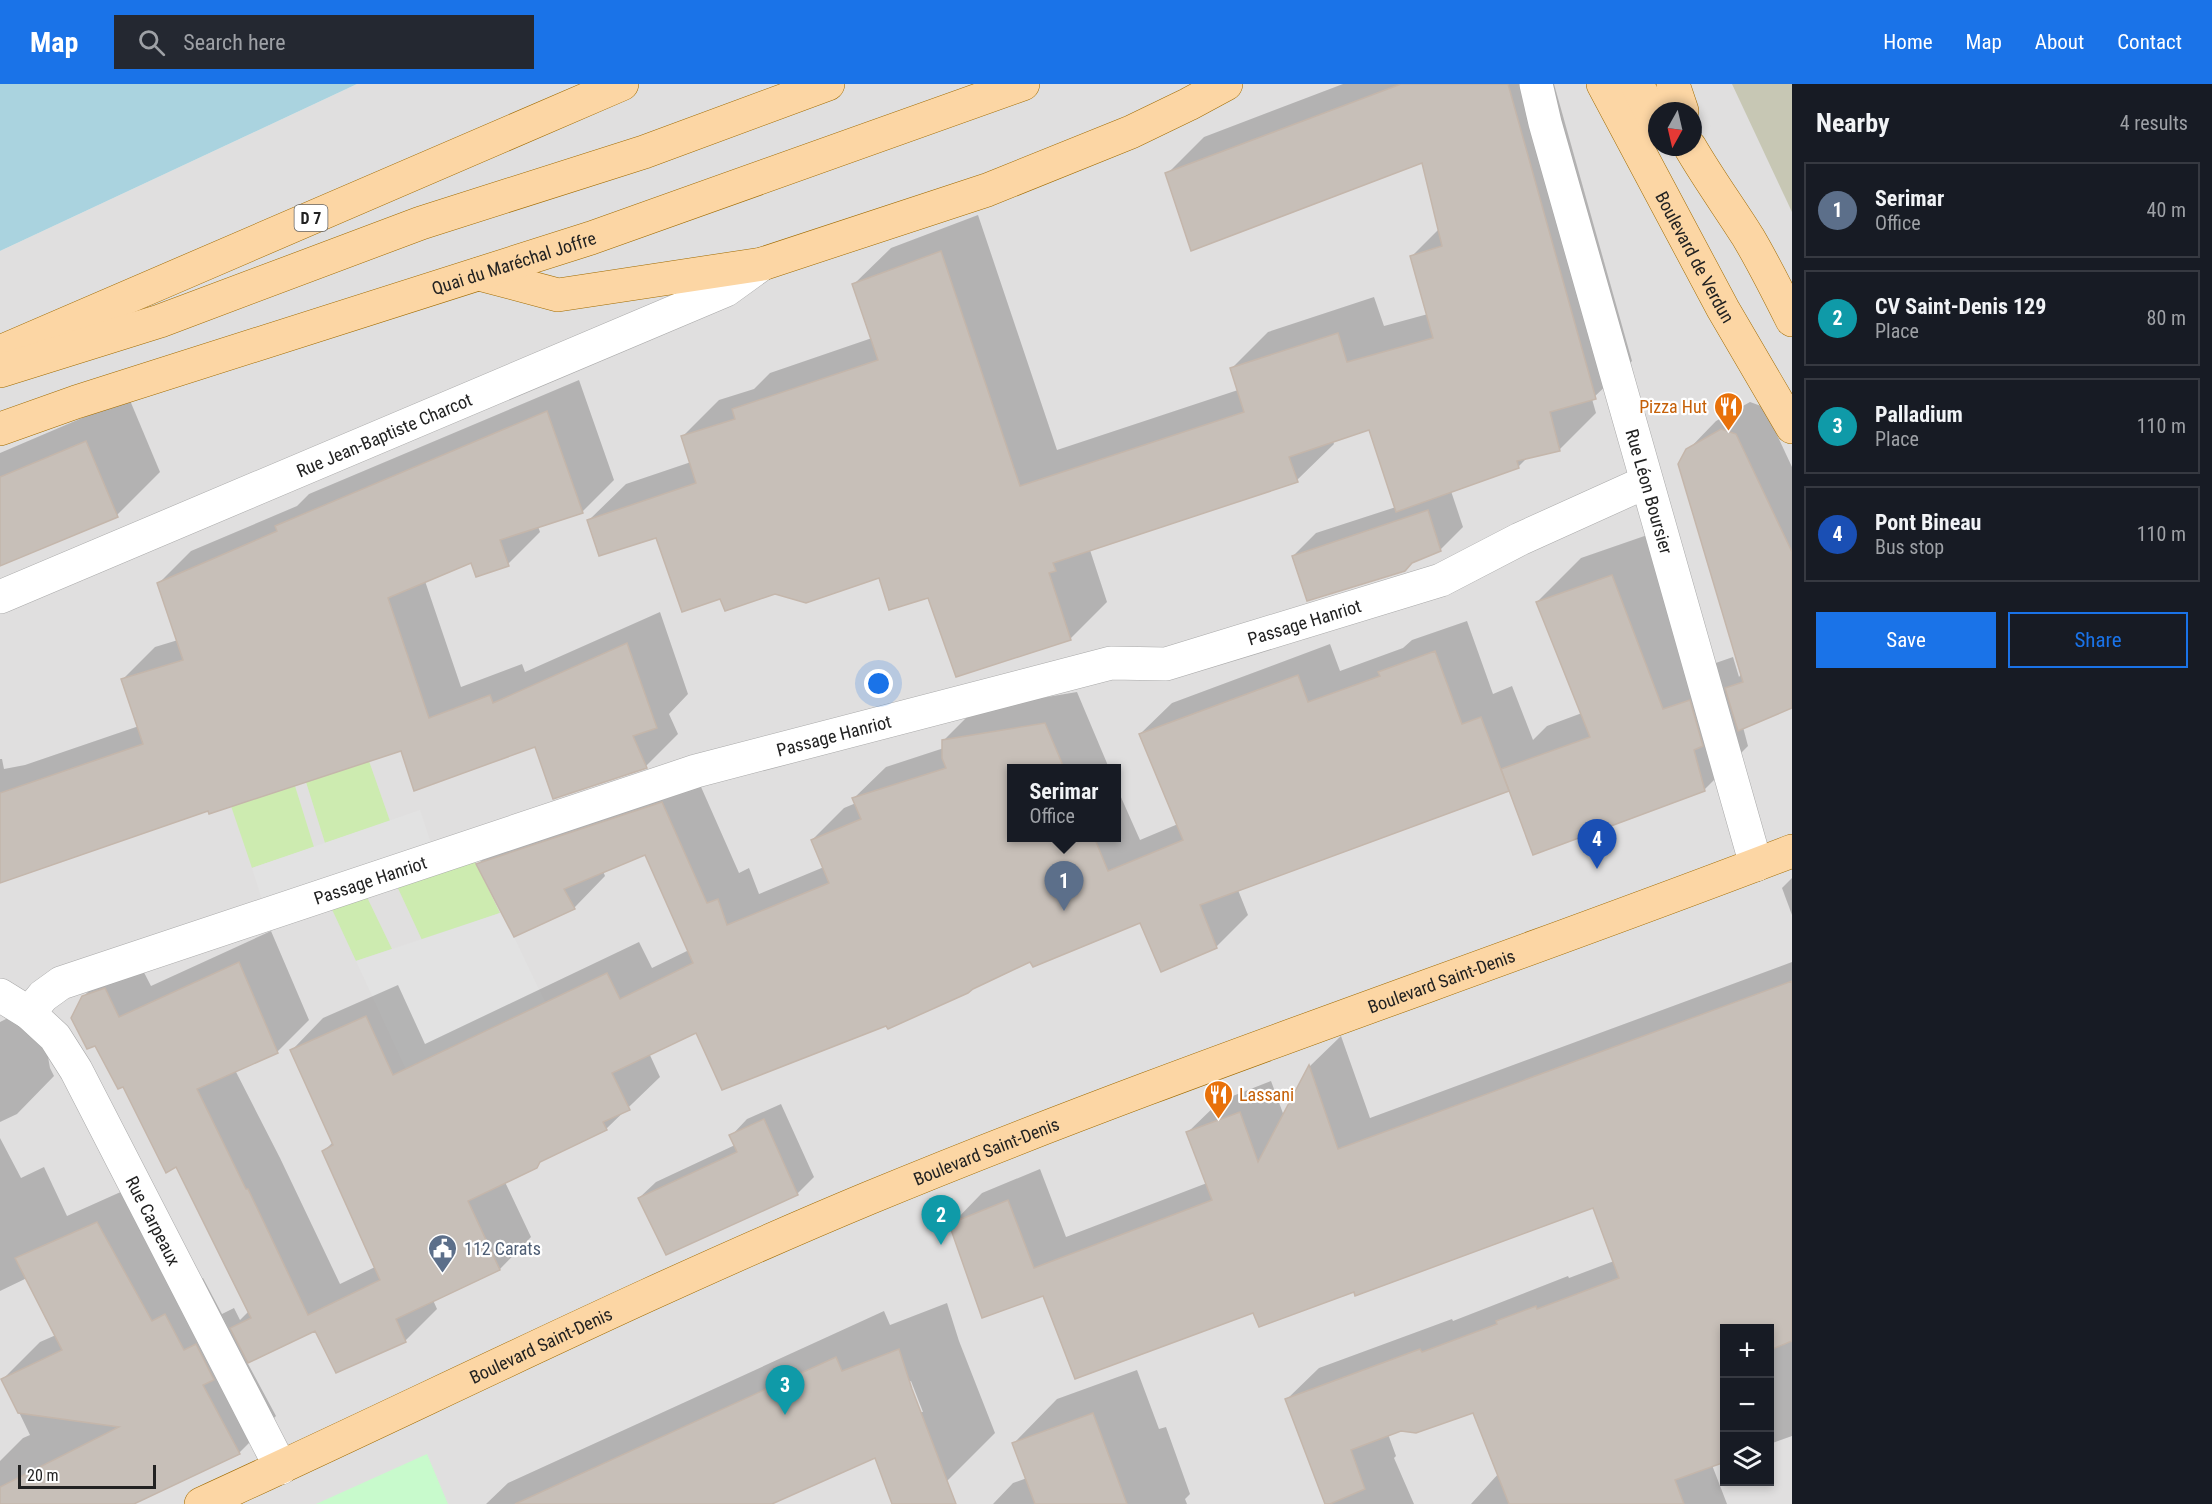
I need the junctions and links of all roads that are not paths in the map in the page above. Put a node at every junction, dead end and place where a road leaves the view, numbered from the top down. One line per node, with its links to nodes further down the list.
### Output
1 (622, 84): 15 (main road, D 7)
2 (828, 84): 16 (main road, D 7)
3 (1023, 84): 13 (main road, Quai du Maréchal Joffre)
4 (1226, 84): 12 (main road)
5 (1536, 84): 19 (street, Rue Léon Boursier)
6 (1603, 84): 17 (main road, Boulevard de Verdun)
7 (1637, 84): 10 (main road)
8 (1673, 84): 9 (main road)
9 (1679, 102)
10 (1648, 106)
11 (1695, 156): 14 (main road)
12 (762, 264): 13 (main road); 20 (street, Rue Jean-Baptiste Charcot)
13 (479, 274): 18 (main road, Quai du Maréchal Joffre)
14 (1792, 320)
15 (0, 352)
16 (0, 371)
17 (1792, 427)
18 (0, 429)
19 (1646, 482): 22 (street, Rue Léon Boursier); 24 (street, Passage Hanriot)
20 (0, 597)
21 (1792, 851): 22 (main road, Boulevard Saint-Denis)
22 (1756, 865): 25 (main road, Boulevard Saint-Denis)
23 (0, 995): 24 (street, Rue Carpeaux)
24 (29, 1013): 25 (street, Rue Carpeaux)
25 (281, 1468): 26 (main road, Boulevard Saint-Denis)
26 (215, 1501)

